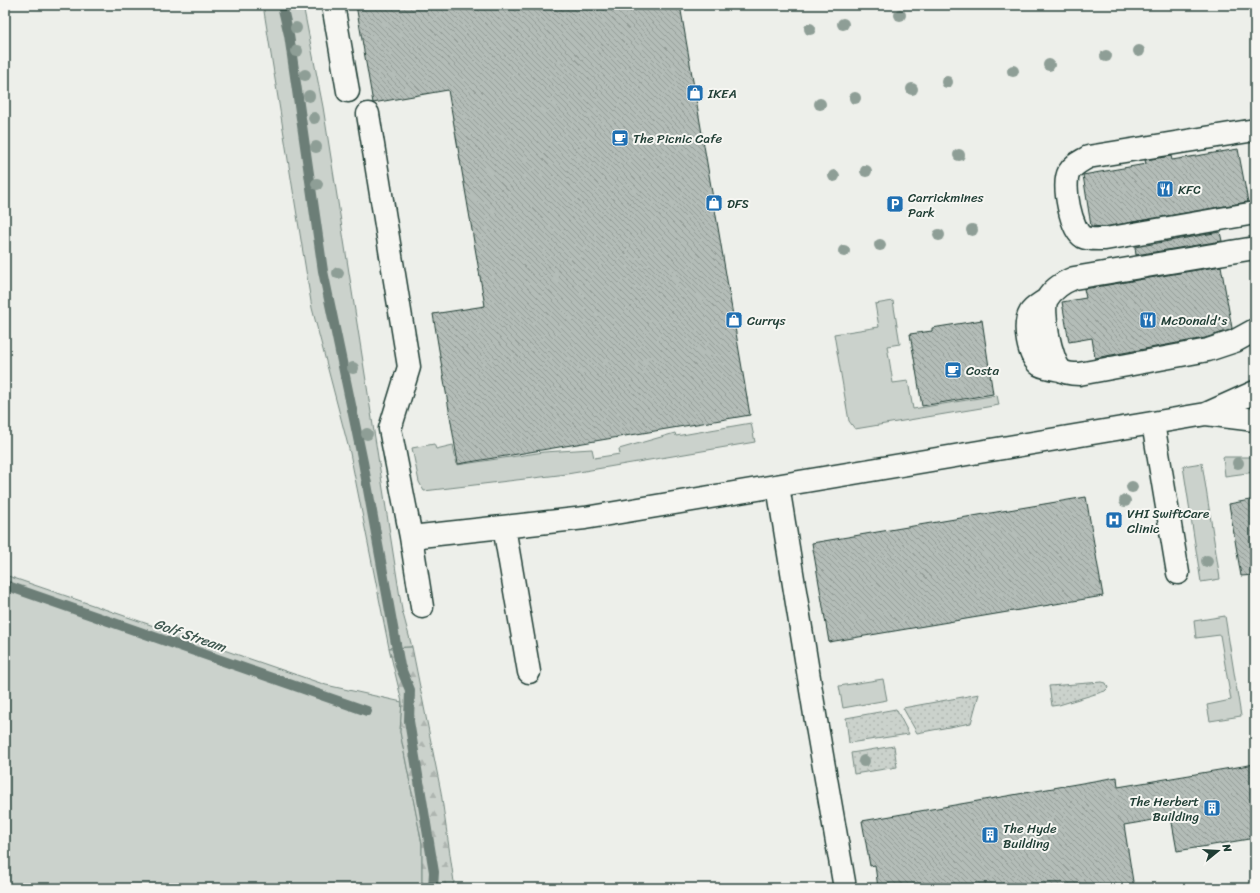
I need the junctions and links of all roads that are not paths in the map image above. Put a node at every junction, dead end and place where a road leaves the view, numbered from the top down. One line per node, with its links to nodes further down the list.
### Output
1 (333, 5): 2 (lane)
2 (348, 91)
3 (368, 114): 14 (lane)
4 (1255, 130): 5 (lane)
5 (1255, 213)
6 (1255, 248): 7 (lane)
7 (1255, 330)
8 (1255, 392): 9 (lane)
9 (1206, 414): 10 (lane); 11 (lane)
10 (1255, 420)
11 (1153, 423): 12 (lane); 15 (lane)
12 (778, 486): 13 (lane); 18 (lane)
13 (504, 527): 14 (lane); 17 (lane)
14 (411, 537): 16 (lane)
15 (1178, 574)
16 (422, 607)
17 (529, 672)
18 (845, 888)

